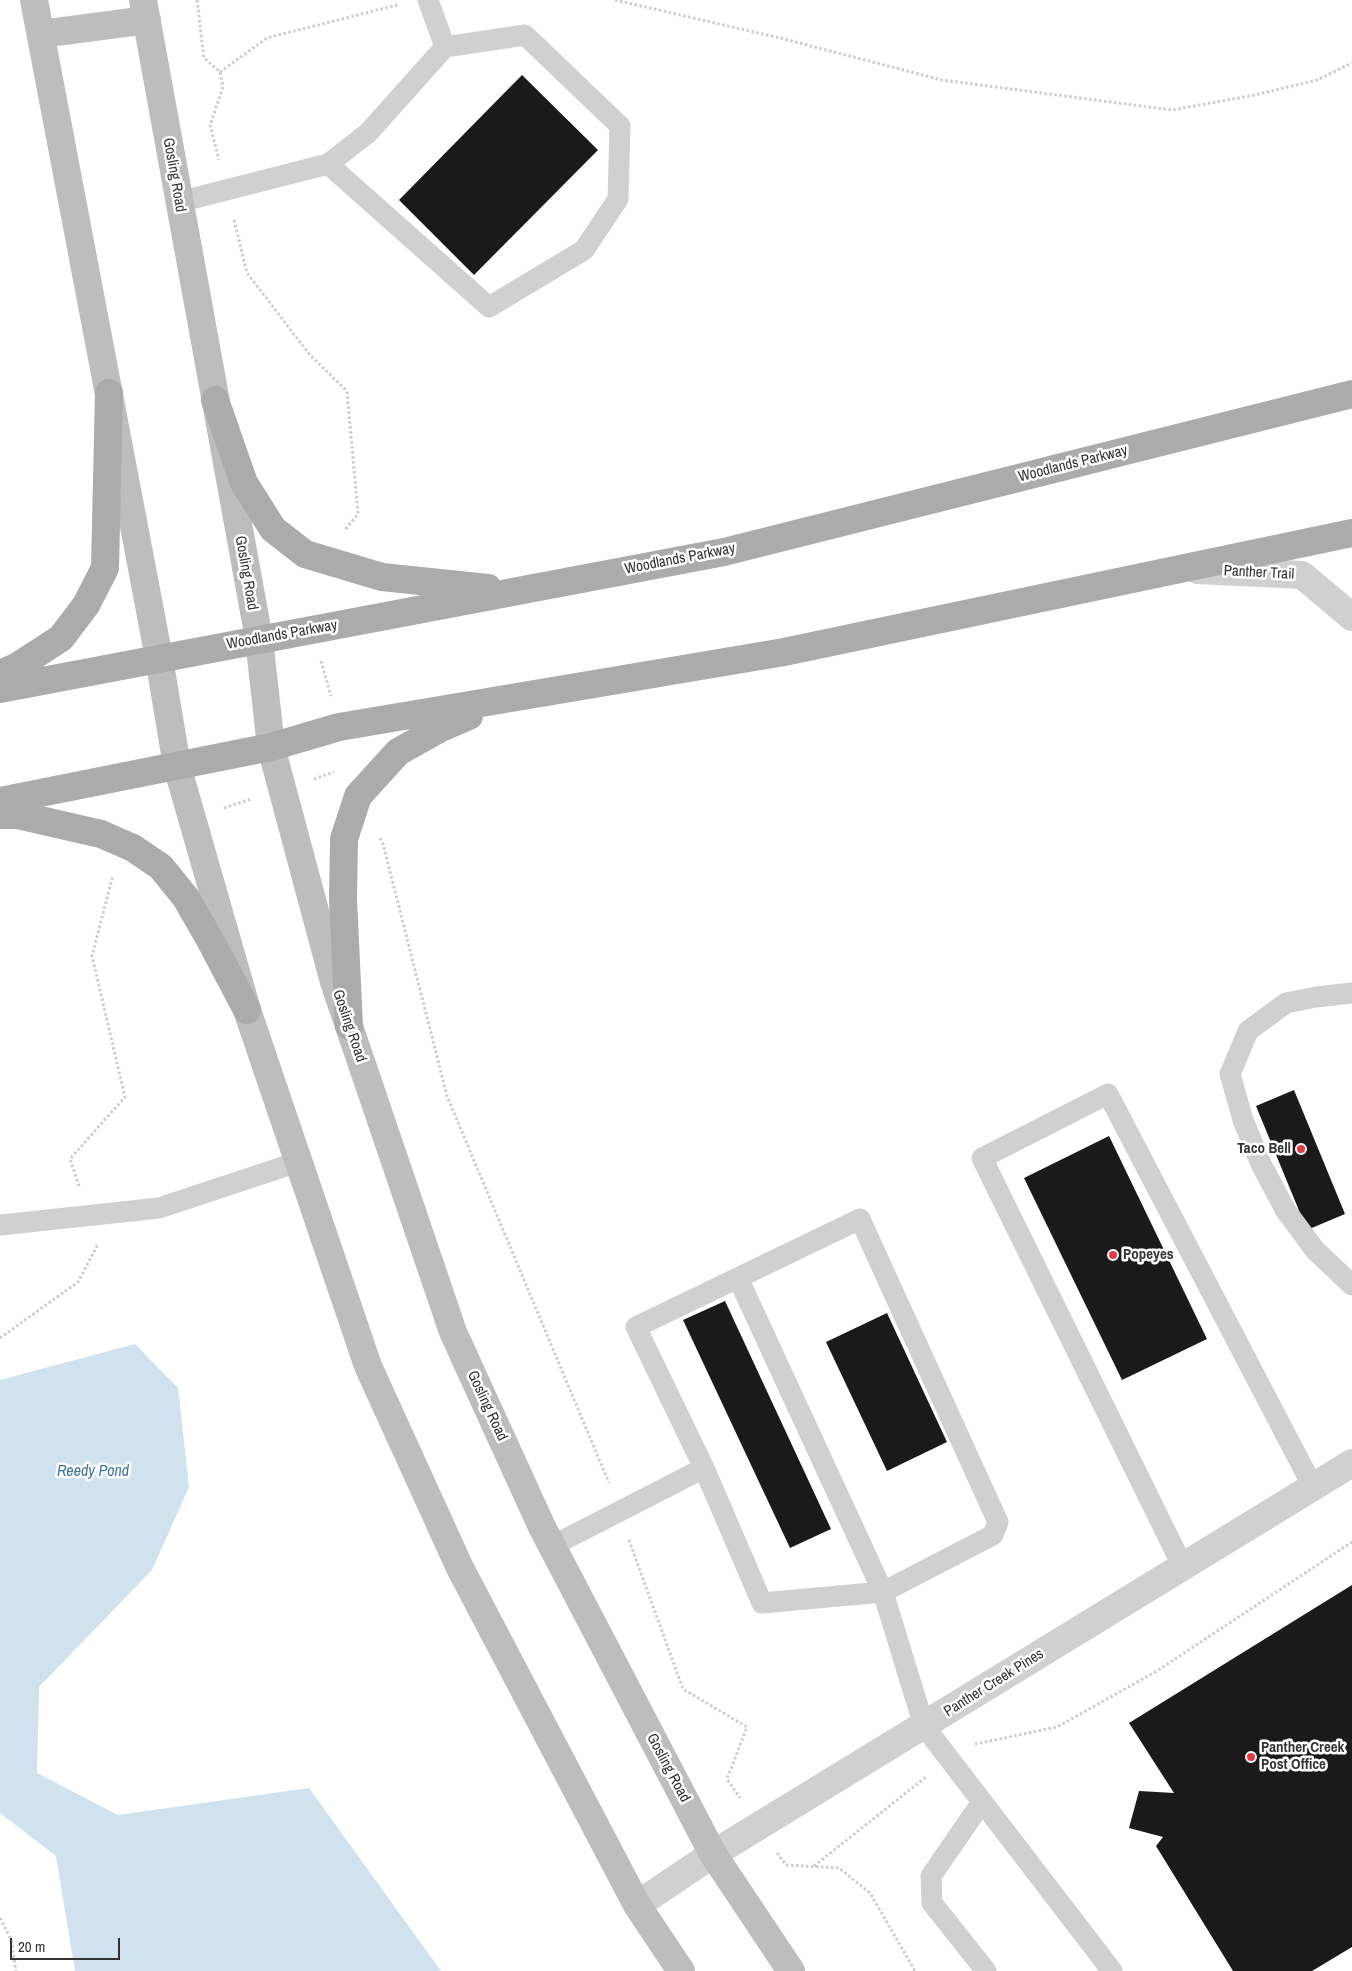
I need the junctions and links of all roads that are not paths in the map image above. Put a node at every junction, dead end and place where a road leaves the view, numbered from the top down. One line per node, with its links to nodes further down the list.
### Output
1 (34, 0): 4 (main road)
2 (429, 1): 5 (lane)
3 (145, 10): 4 (main road); 7 (main road, Gosling Road)
4 (41, 34): 8 (main road)
5 (445, 47): 6 (lane); 6 (lane)
6 (328, 164): 7 (lane)
7 (179, 202): 10 (main road, Gosling Road)
8 (109, 392): 16 (main road); 17 (main road)
9 (1352, 394): 13 (main road, Woodlands Parkway)
10 (215, 400): 13 (main road); 15 (main road, Gosling Road)
11 (1352, 533): 12 (main road)
12 (1181, 569): 14 (street, Panther Trail); 19 (main road)
13 (517, 591): 15 (main road, Woodlands Parkway)
14 (1352, 617)
15 (258, 639): 16 (main road, Woodlands Parkway); 20 (main road, Gosling Road)
16 (159, 658): 18 (main road, Woodlands Parkway); 21 (main road)
17 (0, 674)
18 (0, 689)
19 (506, 699): 20 (main road); 26 (main road)
20 (271, 747): 21 (main road); 26 (main road, Gosling Road)
21 (177, 766): 22 (main road); 25 (main road)
22 (0, 801)
23 (0, 815): 25 (main road)
24 (1352, 993): 30 (lane)
25 (246, 1010): 27 (main road)
26 (349, 1026): 34 (main road, Gosling Road)
27 (298, 1162): 28 (lane); 40 (main road)
28 (0, 1225)
29 (738, 1278): 32 (lane); 36 (lane); 36 (lane)
30 (1352, 1285)
31 (1352, 1463): 33 (street, Panther Creek Pines)
32 (704, 1468): 34 (lane); 36 (lane)
33 (1314, 1487): 35 (street, Panther Creek Pines); 35 (lane)
34 (552, 1546): 39 (main road, Gosling Road)
35 (1183, 1567): 37 (street, Panther Creek Pines)
36 (883, 1592): 37 (lane)
37 (924, 1726): 38 (lane); 39 (street, Panther Creek Pines)
38 (982, 1802): 43 (lane); 44 (lane)
39 (713, 1854): 40 (street, Panther Creek Pines); 42 (main road, Gosling Road)
40 (637, 1905): 41 (main road)
41 (681, 1971)
42 (791, 1971)
43 (986, 1971)
44 (1112, 1971)

